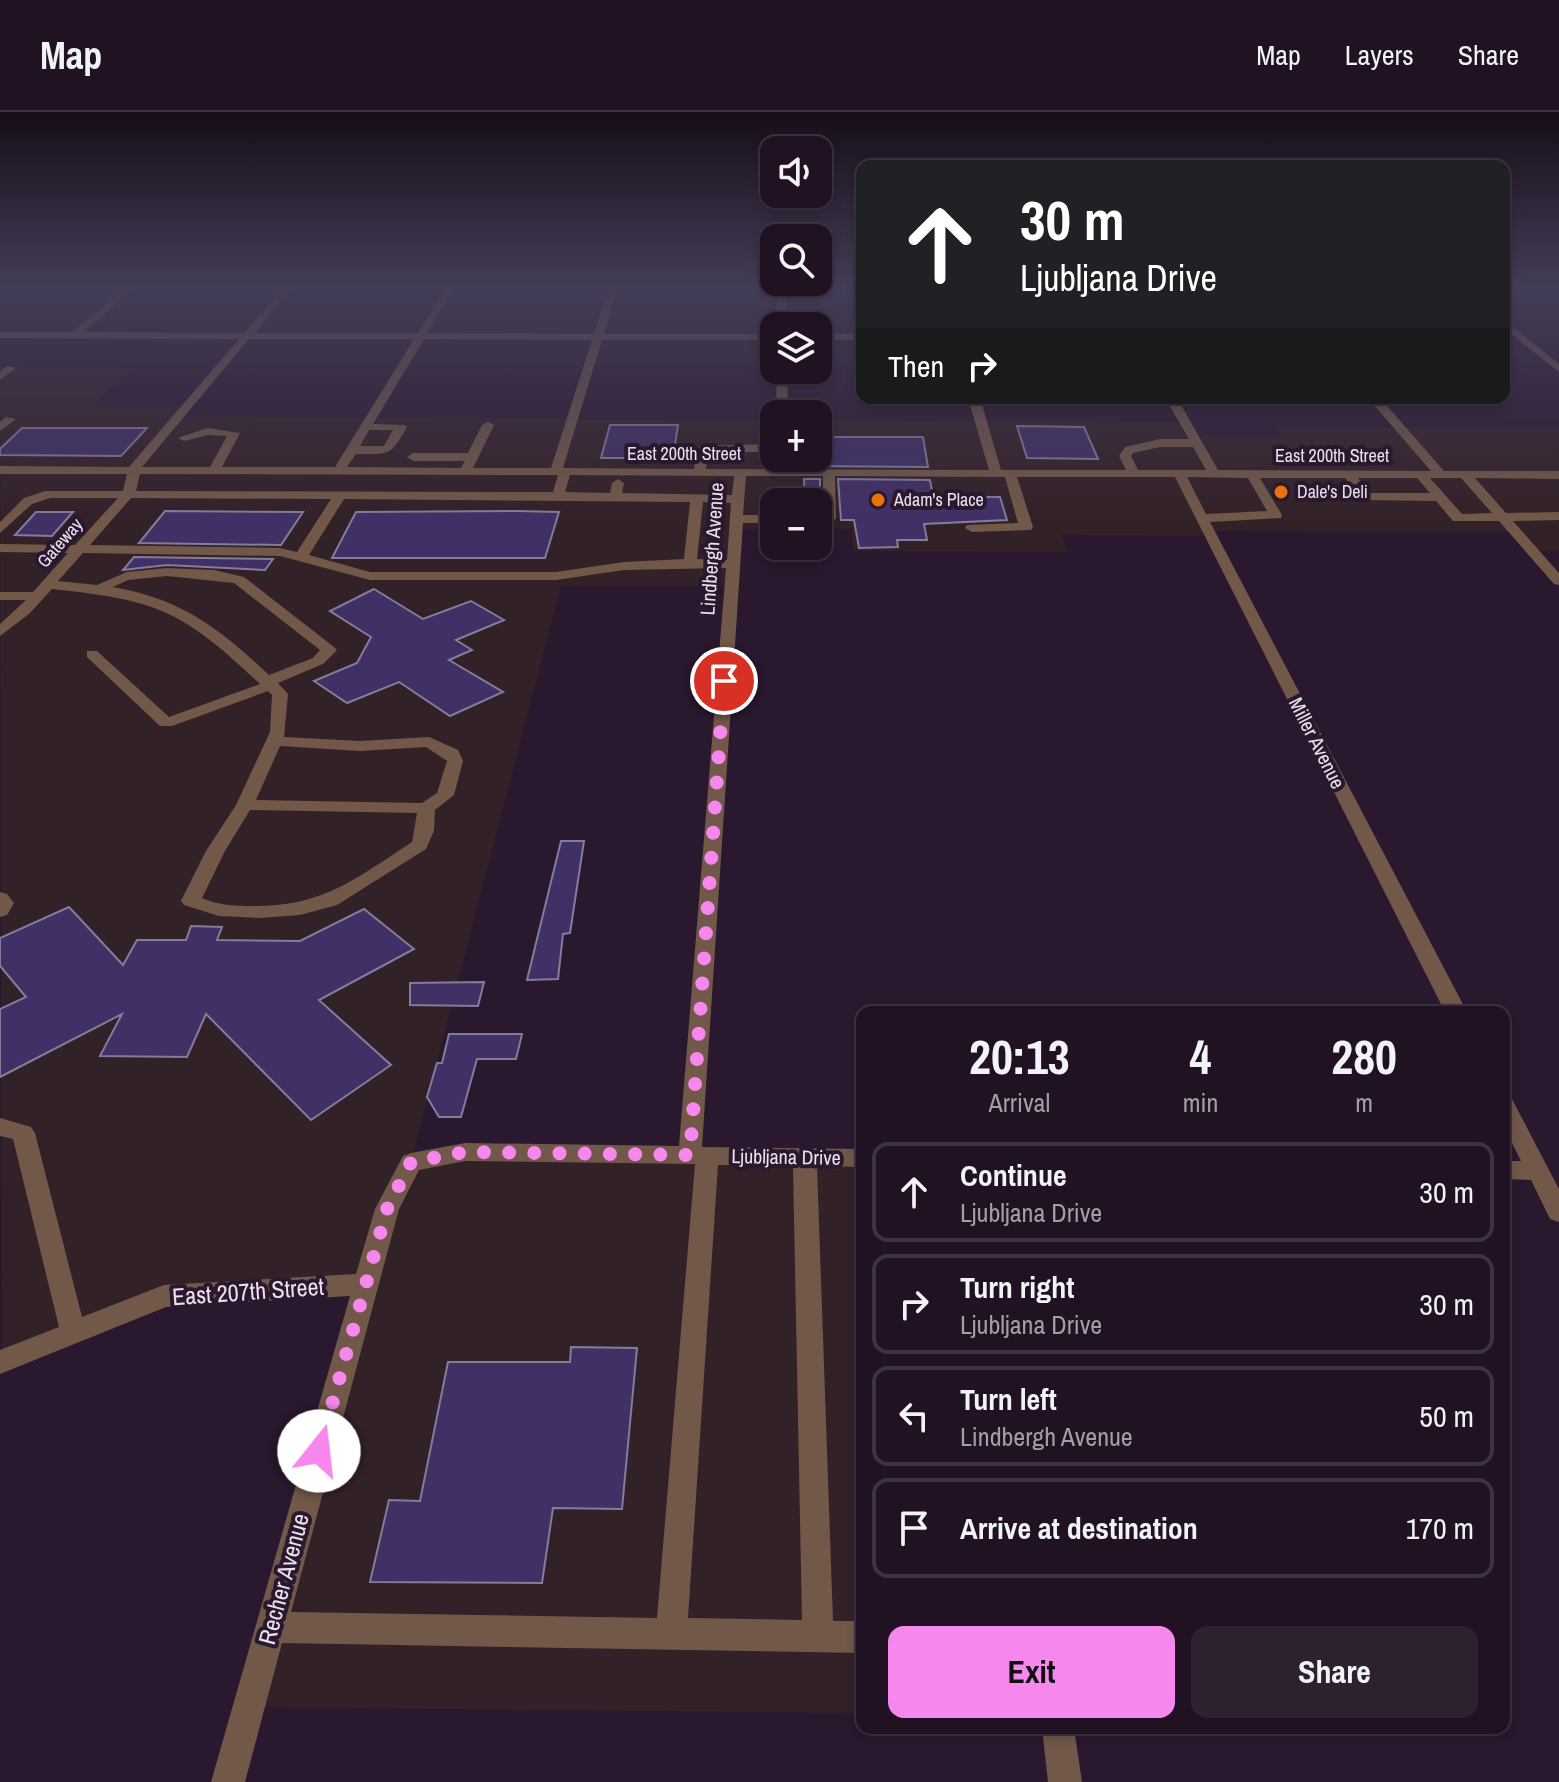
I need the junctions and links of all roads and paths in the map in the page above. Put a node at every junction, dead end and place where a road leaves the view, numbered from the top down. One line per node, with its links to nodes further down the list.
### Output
1 (222, 364): 11 (street)
2 (404, 364): 10 (street)
3 (590, 364): 27 (street)
4 (11, 368): 5 (street)
5 (0, 377)
6 (976, 404): 33 (street)
7 (1174, 404): 13 (street)
8 (1379, 404): 40 (street)
9 (488, 425): 14 (street)
10 (366, 427): 15 (street); 17 (street)
11 (157, 438): 12 (street); 21 (street)
12 (184, 438): 22 (street); 23 (street)
13 (1196, 443): 34 (street); 36 (street)
14 (480, 444): 15 (street); 19 (street)
15 (390, 447): 17 (street); 18 (street)
16 (760, 448): 29 (street)
17 (352, 450): 24 (street)
18 (400, 457): 19 (street); 25 (street)
19 (473, 457): 26 (street)
20 (0, 470): 21 (street, East 200th Street)
21 (133, 470): 22 (street, East 200th Street); 46 (street)
22 (173, 470): 23 (street, East 200th Street)
23 (214, 470): 24 (street, East 200th Street)
24 (339, 471): 25 (street, East 200th Street)
25 (393, 471): 26 (street, East 200th Street)
26 (466, 471): 27 (street, East 200th Street)
27 (561, 471): 28 (street, East 200th Street); 48 (street)
28 (621, 472): 29 (street, East 200th Street); 49 (street)
29 (699, 472): 30 (street, East 200th Street)
30 (740, 472): 31 (street, East 200th Street); 53 (street, Lindbergh Avenue)
31 (760, 472)
32 (782, 472): 43 (street, East 200th Street)
33 (1003, 473): 34 (street, East 200th Street); 43 (street, East 200th Street); 59 (street)
34 (1134, 473): 35 (street, East 200th Street)
35 (1179, 473): 36 (street, East 200th Street); 55 (street, Miller Avenue)
36 (1214, 474): 37 (street, East 200th Street)
37 (1252, 474): 38 (street, East 200th Street); 55 (street)
38 (1348, 474): 39 (street, East 200th Street); 50 (street)
39 (1420, 474): 40 (street, East 200th Street); 50 (street)
40 (1440, 474): 41 (street, East 200th Street)
41 (1464, 474): 42 (street, East 200th Street); 52 (street)
42 (1559, 475)
43 (829, 479): 44 (street); 45 (street)
44 (889, 485)
45 (829, 488)
46 (128, 494): 47 (street); 60 (street); 62 (street, Gateway)
47 (340, 495): 48 (street); 63 (street)
48 (558, 496): 49 (street)
49 (615, 497): 51 (street)
50 (1440, 497): 52 (street); 56 (street)
51 (697, 498): 53 (street); 64 (street)
52 (1484, 498): 56 (street)
53 (738, 499): 57 (street, Lindbergh Avenue)
54 (1559, 516): 56 (street)
55 (1202, 518): 78 (street, Miller Avenue)
56 (1503, 518): 66 (street)
57 (736, 519): 58 (street); 65 (street, Lindbergh Avenue)
58 (760, 519)
59 (972, 528)
60 (0, 529)
61 (0, 548): 62 (street)
62 (78, 549): 63 (street); 67 (street, Gateway)
63 (301, 557): 64 (street)
64 (690, 563): 65 (street)
65 (733, 564): 81 (street, Lindbergh Avenue)
66 (1559, 581)
67 (43, 590): 68 (street); 69 (street); 70 (street, Gateway)
68 (99, 590): 72 (street); 72 (street)
69 (0, 596)
70 (0, 632)
71 (92, 654): 72 (street)
72 (269, 684): 73 (street)
73 (274, 741): 74 (street); 75 (street)
74 (245, 805): 75 (street); 75 (street)
75 (426, 808)
76 (0, 898): 77 (street)
77 (0, 911)
78 (1453, 1006)
79 (1510, 1117): 85 (street)
80 (0, 1127): 88 (street)
81 (699, 1155): 82 (street, Ljubljana Drive); 87 (street, Ljubljana Drive); 91 (street, Lindbergh Avenue)
82 (805, 1157): 83 (street, Ljubljana Drive); 92 (street)
83 (856, 1158)
84 (1510, 1170): 85 (street)
85 (1538, 1171): 86 (street)
86 (1559, 1212)
87 (365, 1284): 88 (street, East 207th Street); 90 (street, Recher Avenue)
88 (73, 1332): 89 (street, East 207th Street)
89 (0, 1362)
90 (271, 1627): 91 (street); 95 (street, Recher Avenue)
91 (671, 1635): 92 (street)
92 (818, 1636): 93 (street)
93 (856, 1637)
94 (1059, 1734): 96 (street)
95 (228, 1782)
96 (1065, 1782)

